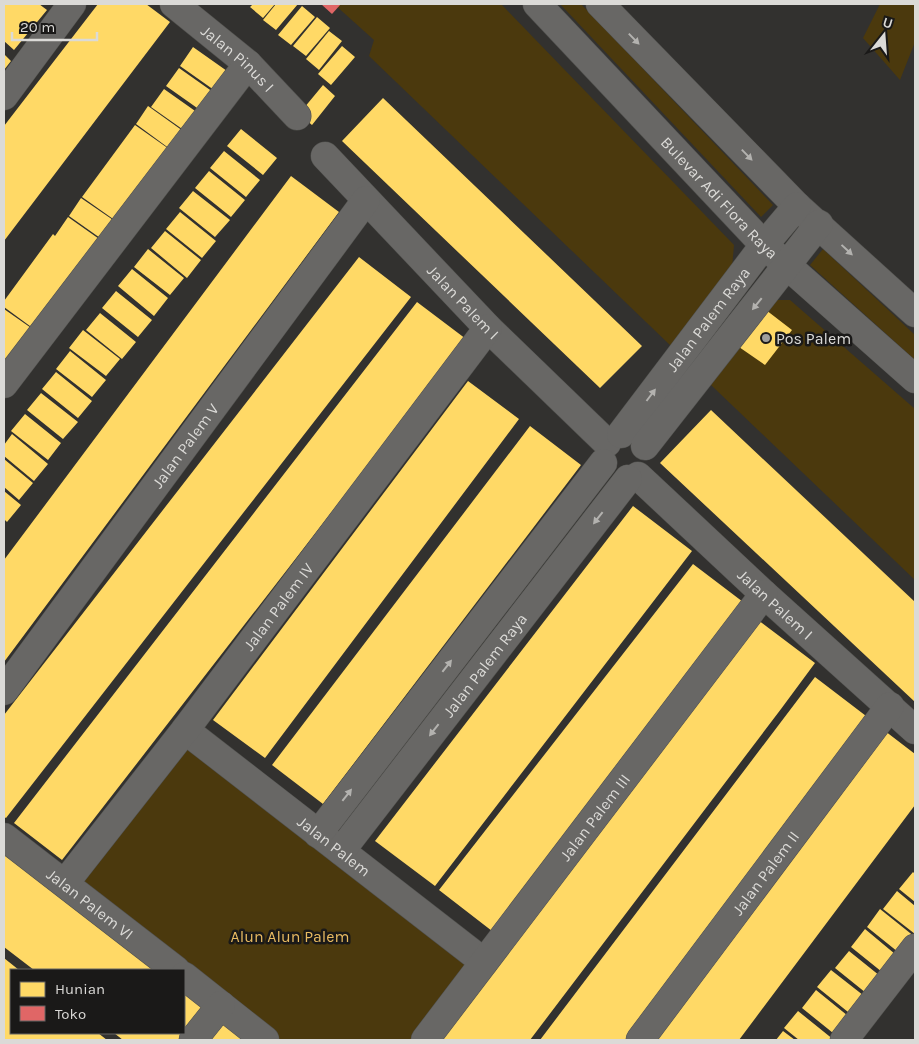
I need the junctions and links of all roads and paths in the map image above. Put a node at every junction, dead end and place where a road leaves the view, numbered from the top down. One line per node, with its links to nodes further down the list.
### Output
1 (72, 4): 6 (street)
2 (174, 4): 5 (street, Jalan Pinus I)
3 (537, 4): 12 (street, Bulevar Adi Flora Raya)
4 (600, 4): 10 (street, one-way to 10)
5 (248, 64): 7 (street, Jalan Pinus I); 17 (street)
6 (4, 96)
7 (297, 116)
8 (325, 156): 9 (street, Jalan Palem I)
9 (366, 200): 15 (street, Jalan Palem I); 22 (street, Jalan Palem V)
10 (797, 206): 11 (street); 12 (street, Jalan Palem Raya)
11 (819, 224): 13 (street, Jalan Palem Raya); 14 (street, one-way to 14)
12 (764, 245): 13 (street, Bulevar Adi Flora Raya); 19 (street, Jalan Palem Raya, one-way to 12)
13 (787, 266): 16 (street, Bulevar Adi Flora Raya); 18 (street, Jalan Palem Raya, one-way to 18)
14 (915, 313)
15 (488, 328): 19 (street, Jalan Palem I); 24 (street, Jalan Palem IV)
16 (915, 380)
17 (4, 384)
18 (645, 446): 19 (street); 20 (street)
19 (610, 447): 20 (street); 26 (street, Jalan Palem Raya, one-way to 19)
20 (633, 478): 21 (street, Jalan Palem I); 28 (street, Jalan Palem Raya, one-way to 28)
21 (764, 594): 23 (street, Jalan Palem I); 31 (street, Jalan Palem III)
22 (4, 691)
23 (890, 706): 25 (street, Jalan Palem I); 38 (street, Jalan Palem II)
24 (185, 730): 26 (street, Jalan Palem); 29 (street, Jalan Palem IV)
25 (915, 730)
26 (318, 834): 28 (street, Jalan Palem)
27 (4, 837): 29 (street, Jalan Palem VI)
28 (341, 851): 31 (street, Jalan Palem)
29 (65, 883): 32 (street, Jalan Palem VI)
30 (915, 948): 39 (street)
31 (484, 962): 37 (street, Jalan Palem III)
32 (175, 969)
33 (185, 977): 34 (street)
34 (221, 1006): 35 (street); 36 (street)
35 (193, 1040)
36 (265, 1040)
37 (425, 1040)
38 (640, 1040)
39 (844, 1040)

